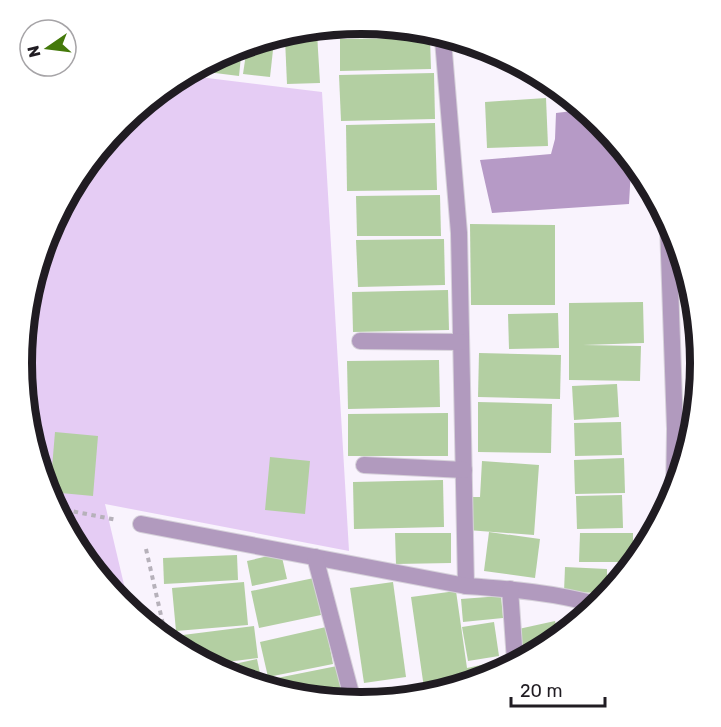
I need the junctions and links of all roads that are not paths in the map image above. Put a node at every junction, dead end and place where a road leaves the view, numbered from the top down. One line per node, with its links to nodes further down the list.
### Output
1 (443, 45): 4 (street)
2 (669, 250): 5 (street)
3 (360, 341): 4 (street)
4 (461, 342): 7 (street)
5 (675, 461)
6 (364, 465): 7 (street)
7 (464, 470): 10 (street)
8 (141, 524): 9 (street)
9 (315, 557): 10 (street); 14 (street)
10 (466, 586): 11 (street)
11 (510, 589): 12 (street); 13 (street)
12 (587, 601)
13 (515, 654)
14 (350, 692)

